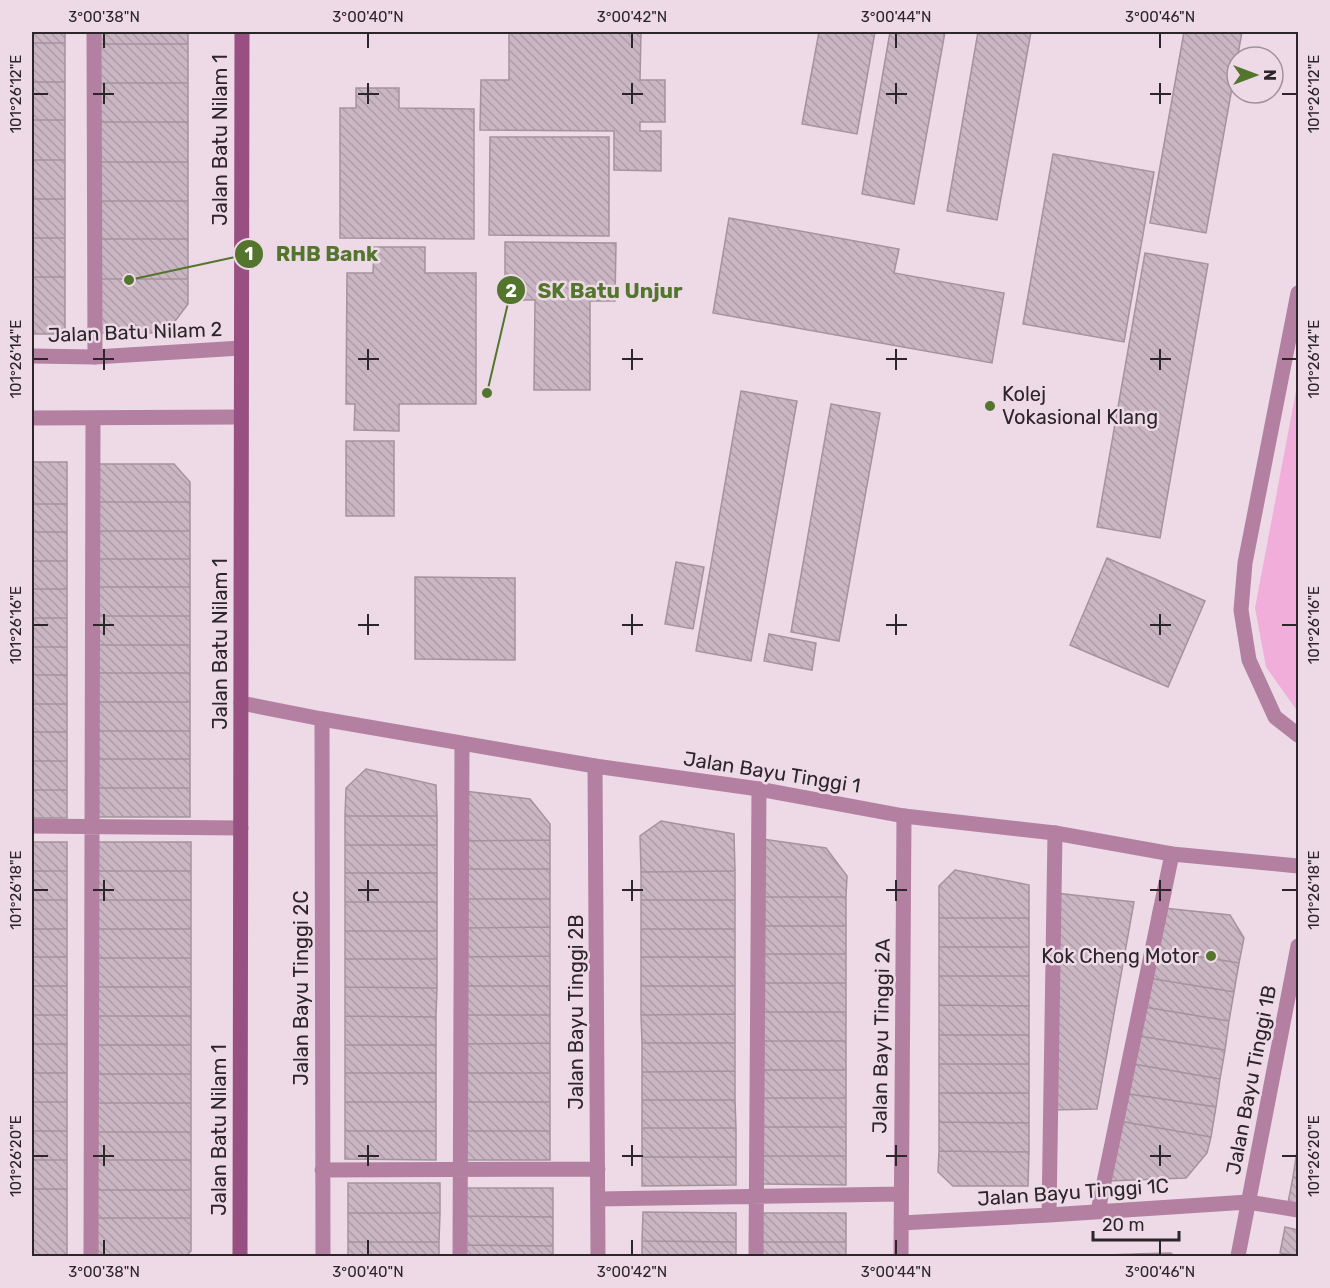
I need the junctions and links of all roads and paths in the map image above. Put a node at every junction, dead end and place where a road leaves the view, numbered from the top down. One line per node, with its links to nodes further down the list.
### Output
1 (94, 32): 6 (street)
2 (242, 32): 4 (main road, Jalan Batu Nilam 1)
3 (1299, 293): 12 (street)
4 (241, 348): 6 (street, Jalan Batu Nilam 2); 7 (main road, Jalan Batu Nilam 1)
5 (32, 356): 6 (street, Jalan Batu Nilam 2)
6 (95, 357)
7 (241, 417): 9 (street); 10 (main road, Jalan Batu Nilam 1)
8 (32, 418): 9 (street)
9 (93, 419): 18 (street)
10 (241, 703): 11 (street, Jalan Bayu Tinggi 1); 19 (main road, Jalan Batu Nilam 1)
11 (322, 719): 13 (street, Jalan Bayu Tinggi 1); 26 (street, Jalan Bayu Tinggi 2C)
12 (1299, 735)
13 (462, 744): 14 (street, Jalan Bayu Tinggi 1); 24 (street)
14 (595, 766): 15 (street, Jalan Bayu Tinggi 1); 25 (street, Jalan Bayu Tinggi 2B)
15 (759, 789): 16 (street, Jalan Bayu Tinggi 1); 28 (street)
16 (904, 816): 20 (street, Jalan Bayu Tinggi 1); 27 (street, Jalan Bayu Tinggi 2A)
17 (32, 826): 18 (street)
18 (92, 826): 19 (street); 35 (street)
19 (241, 828): 36 (main road, Jalan Batu Nilam 1)
20 (1056, 833): 21 (street, Jalan Bayu Tinggi 1); 33 (street)
21 (1172, 854): 22 (street, Jalan Bayu Tinggi 1); 32 (street)
22 (1299, 866)
23 (1299, 946): 30 (street, Jalan Bayu Tinggi 1B)
24 (460, 1169): 25 (street); 26 (street); 38 (street)
25 (598, 1169): 29 (street, Jalan Bayu Tinggi 2B)
26 (322, 1170): 37 (street, Jalan Bayu Tinggi 2C)
27 (901, 1194): 28 (street); 34 (street, Jalan Bayu Tinggi 2A)
28 (756, 1197): 29 (street); 40 (street)
29 (598, 1199): 39 (street, Jalan Bayu Tinggi 2B)
30 (1248, 1202): 31 (street, Jalan Bayu Tinggi 1C); 32 (street, Jalan Bayu Tinggi 1C); 42 (street, Jalan Bayu Tinggi 1B)
31 (1299, 1210)
32 (1098, 1211): 33 (street, Jalan Bayu Tinggi 1C)
33 (1049, 1215): 34 (street, Jalan Bayu Tinggi 1C)
34 (901, 1223): 41 (street, Jalan Bayu Tinggi 2A)
35 (92, 1257)
36 (240, 1257)
37 (323, 1257)
38 (460, 1257)
39 (598, 1257)
40 (756, 1257)
41 (901, 1257)
42 (1238, 1257)

